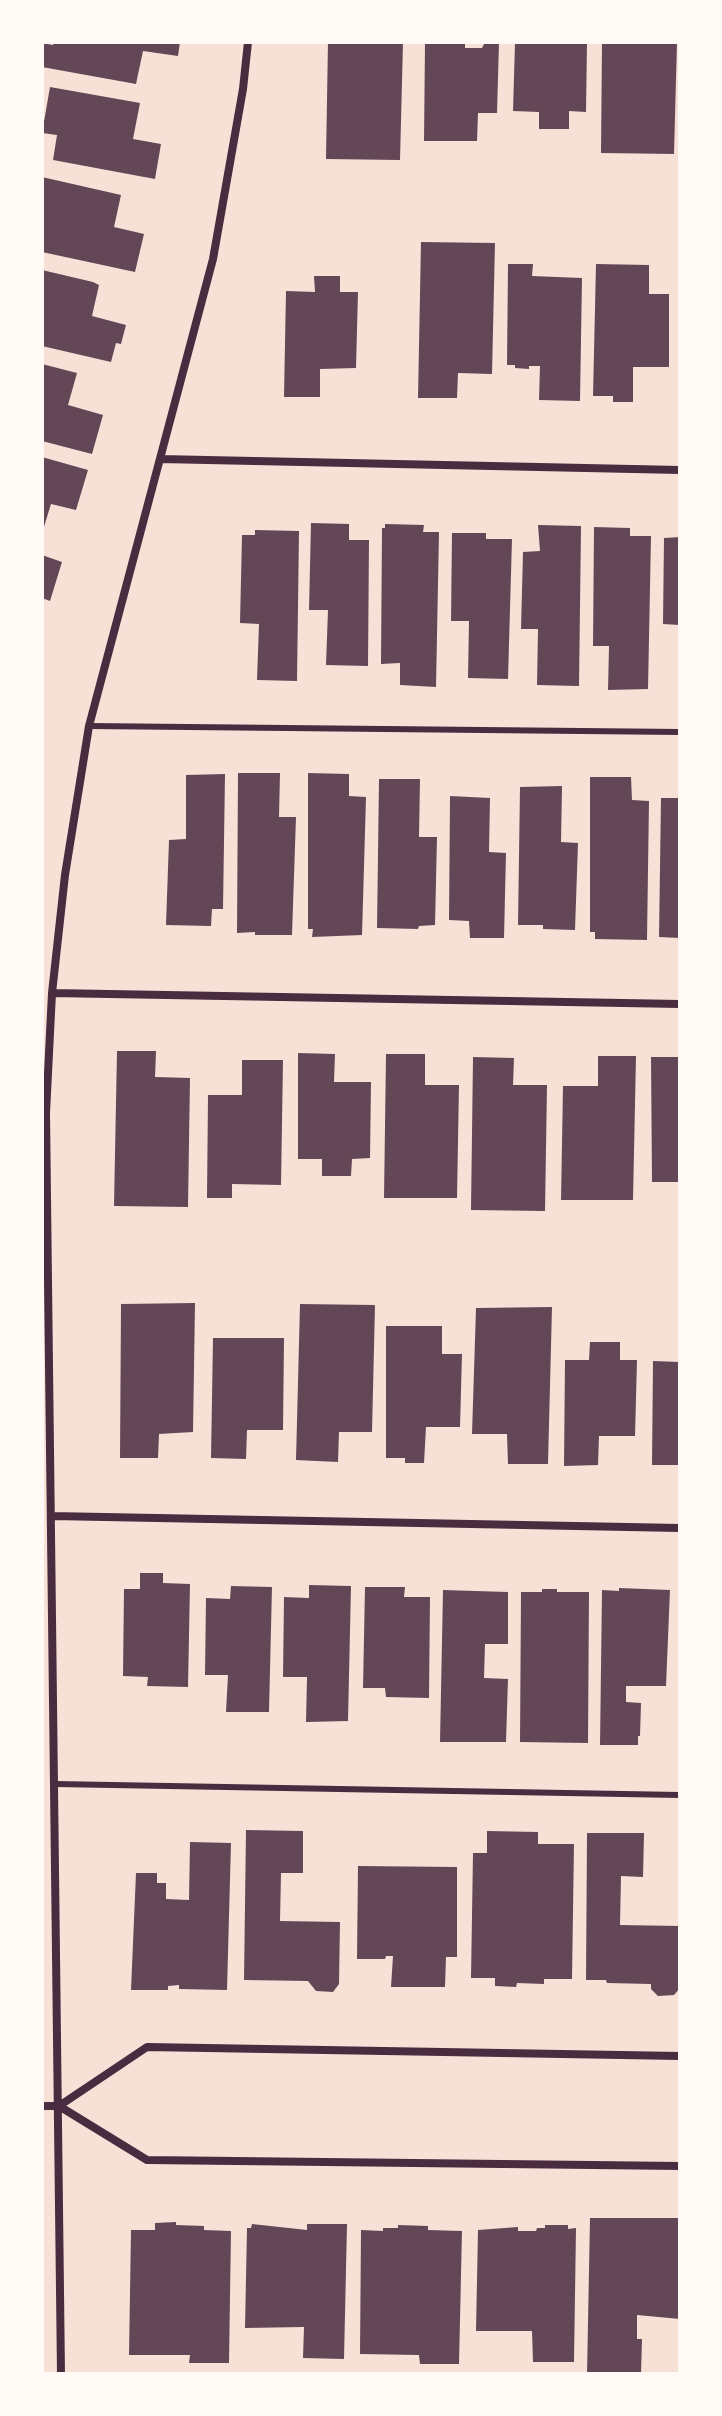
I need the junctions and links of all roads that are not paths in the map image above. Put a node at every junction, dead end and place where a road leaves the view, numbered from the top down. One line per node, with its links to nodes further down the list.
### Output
1 (248, 42): 2 (street)
2 (160, 459): 3 (street); 4 (street)
3 (680, 470)
4 (89, 726): 5 (lane); 6 (street)
5 (680, 732)
6 (52, 993): 7 (street); 8 (street)
7 (680, 1004)
8 (52, 1516): 9 (street); 10 (street)
9 (680, 1528)
10 (55, 1784): 11 (lane); 14 (street)
11 (680, 1795)
12 (680, 2056): 14 (street)
13 (42, 2106): 14 (street)
14 (59, 2106): 15 (street); 16 (street)
15 (680, 2166)
16 (61, 2374)

